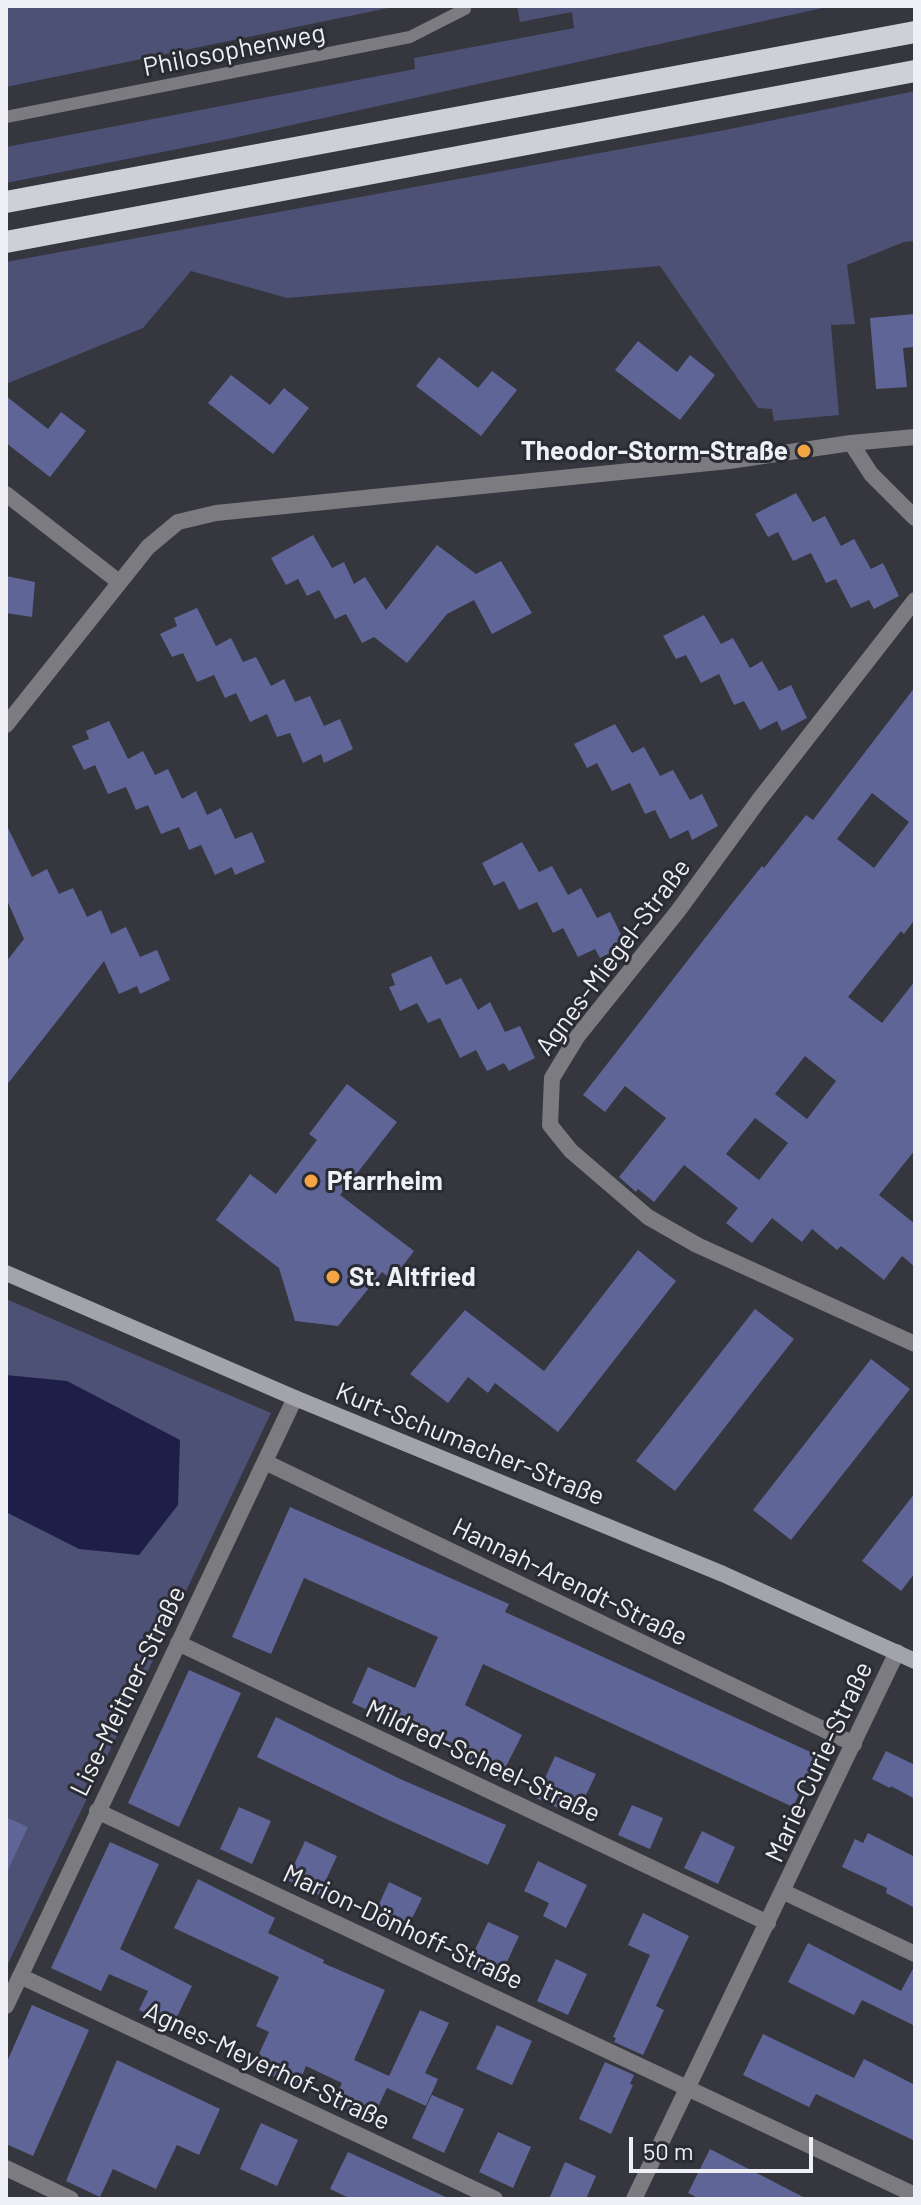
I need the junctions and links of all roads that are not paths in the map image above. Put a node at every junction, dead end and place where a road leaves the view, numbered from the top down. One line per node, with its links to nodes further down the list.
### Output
1 (465, 9): 4 (lane, Philosophenweg)
2 (908, 32): 5 (highway)
3 (915, 71): 6 (highway)
4 (6, 117)
5 (6, 202)
6 (6, 242)
7 (915, 437): 8 (street)
8 (851, 443): 10 (street); 11 (street)
9 (6, 494): 11 (street)
10 (915, 518)
11 (119, 582): 13 (street)
12 (915, 600): 15 (street, Agnes-Miegel-Straße)
13 (6, 725)
14 (6, 1273): 16 (main road, Kurt-Schumacher-Straße)
15 (915, 1344)
16 (295, 1398): 17 (street, Lise-Meitner-Straße); 19 (main road, Kurt-Schumacher-Straße)
17 (265, 1462): 18 (street, Lise-Meitner-Straße); 21 (street, Hannah-Arendt-Straße)
18 (178, 1643): 22 (street, Lise-Meitner-Straße); 24 (street, Mildred-Scheel-Straße)
19 (897, 1652): 20 (main road, Kurt-Schumacher-Straße); 21 (street, Marie-Curie-Straße)
20 (915, 1661)
21 (854, 1744): 23 (street, Marie-Curie-Straße)
22 (97, 1811): 26 (street, Lise-Meitner-Straße); 28 (street, Marion-Dönhoff-Straße)
23 (784, 1892): 24 (street, Marie-Curie-Straße); 25 (street, Marie-Curie-Straße)
24 (768, 1923): 28 (street, Marie-Curie-Straße)
25 (915, 1954)
26 (20, 1976): 27 (street, Lise-Meitner-Straße); 32 (street, Agnes-Meyerhof-Straße)
27 (6, 2006)
28 (688, 2087): 30 (street); 33 (street, Marie-Curie-Straße)
29 (6, 2168): 31 (street)
30 (915, 2195)
31 (71, 2199)
32 (495, 2199)
33 (634, 2199)

